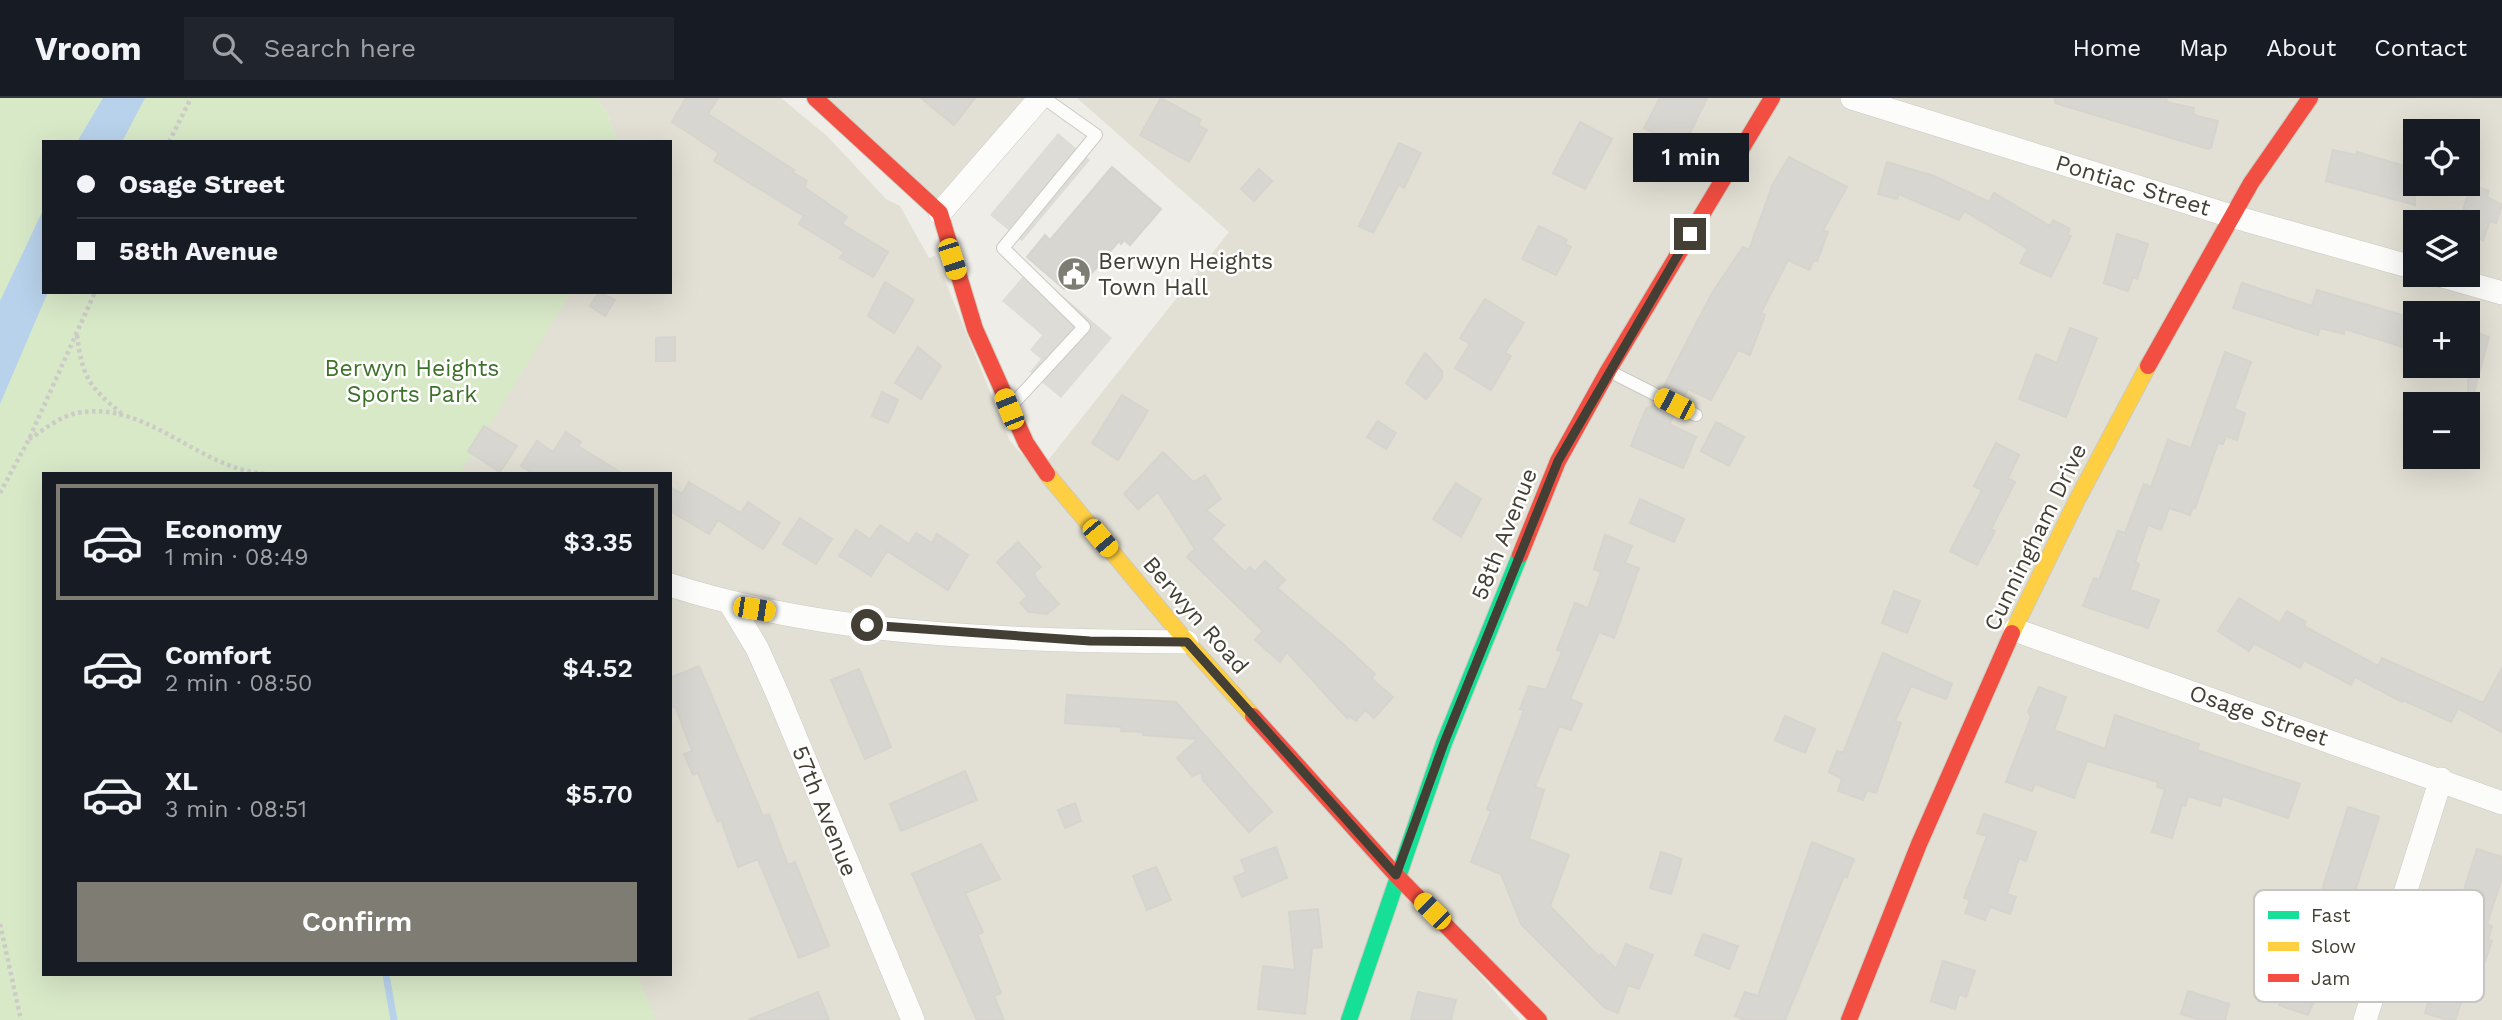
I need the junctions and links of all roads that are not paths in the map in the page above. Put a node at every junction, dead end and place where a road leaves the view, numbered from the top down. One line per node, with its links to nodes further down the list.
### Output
1 (815, 98): 6 (street)
2 (1042, 98): 6 (street); 12 (lane)
3 (1772, 98): 11 (street, 58th Avenue)
4 (1852, 98): 7 (street, Pontiac Street)
5 (2309, 98): 7 (street, Cunningham Drive)
6 (940, 213): 12 (street, Berwyn Road)
7 (2231, 216): 8 (street, Pontiac Street); 16 (street, Cunningham Drive)
8 (2403, 265)
9 (2480, 287): 10 (street)
10 (2502, 293)
11 (1608, 371): 13 (lane); 20 (street, 58th Avenue)
12 (1009, 409): 17 (street, Berwyn Road)
13 (1696, 415)
14 (672, 586): 15 (street)
15 (731, 605): 17 (street); 23 (street, 57th Avenue)
16 (2015, 630): 18 (street, Osage Street); 26 (street, Cunningham Drive)
17 (1187, 642): 20 (street, Berwyn Road)
18 (2441, 779): 19 (street, Osage Street); 21 (street)
19 (2502, 803)
20 (1396, 875): 24 (street, 58th Avenue); 25 (street, Berwyn Road)
21 (2406, 890)
22 (2371, 1002): 27 (street)
23 (913, 1020)
24 (1349, 1020)
25 (1539, 1020)
26 (1849, 1020)
27 (2365, 1020)

